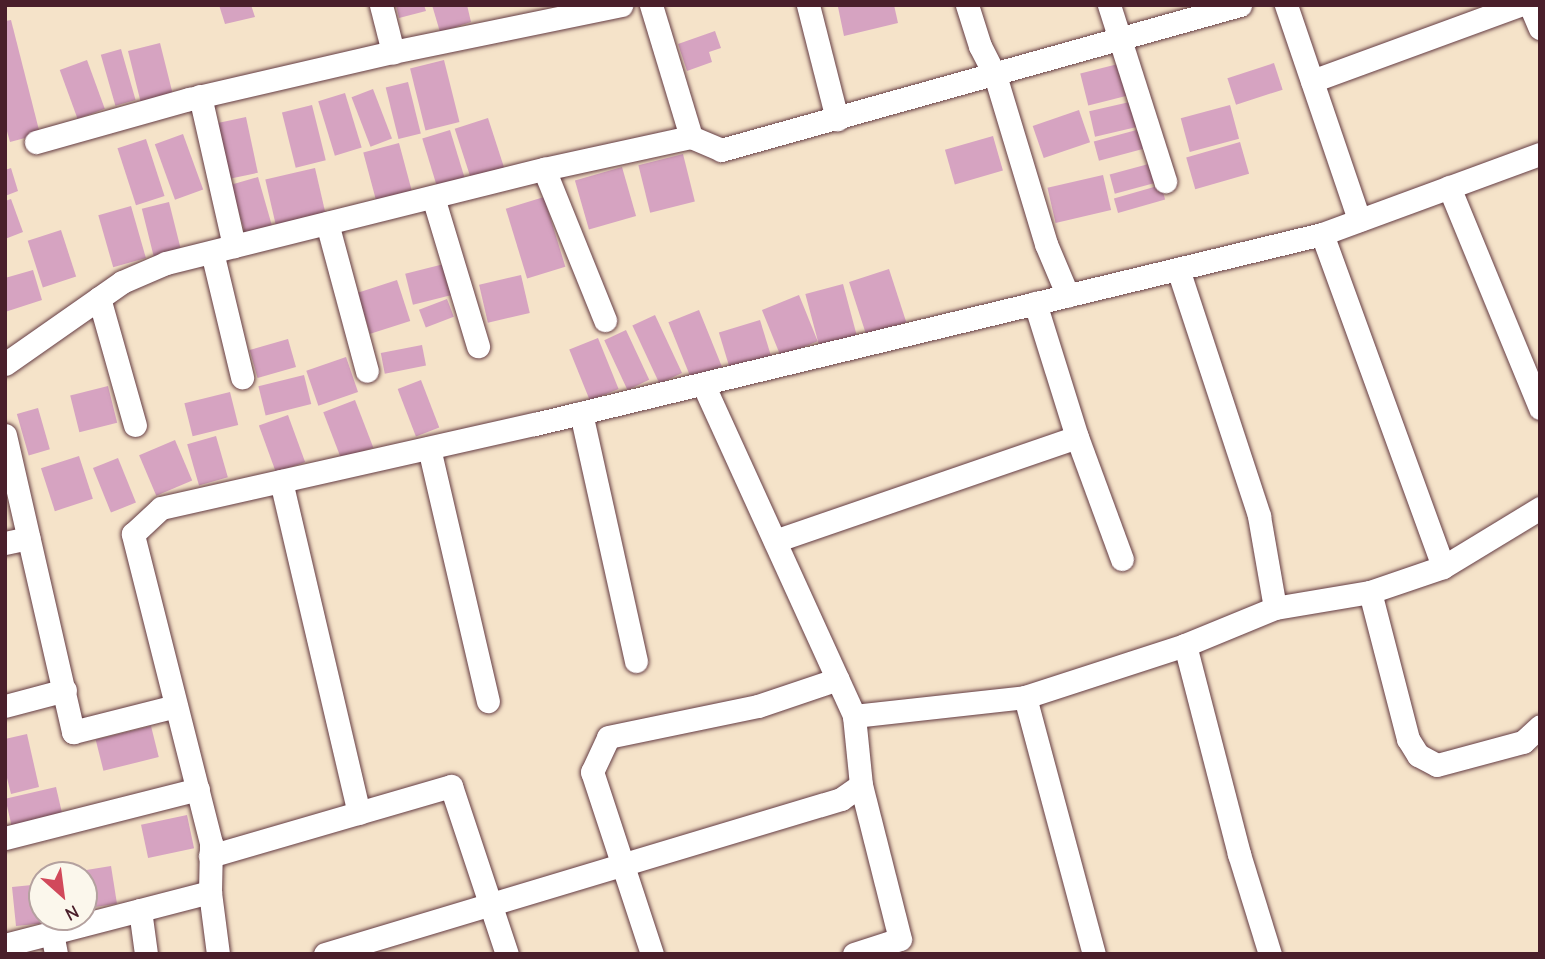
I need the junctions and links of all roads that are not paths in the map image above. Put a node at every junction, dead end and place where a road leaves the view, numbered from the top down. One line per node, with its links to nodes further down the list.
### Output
1 (381, 5): 13 (street)
2 (621, 5): 13 (street)
3 (651, 5): 18 (street)
4 (808, 5): 17 (street)
5 (967, 5): 14 (street)
6 (1109, 5): 12 (street)
7 (1240, 5): 12 (street)
8 (1286, 5): 15 (street)
9 (1520, 5): 15 (street)
10 (1530, 5): 11 (street)
11 (1540, 28)
12 (1120, 39): 14 (street); 22 (street)
13 (393, 52): 16 (street)
14 (995, 75): 17 (street); 30 (street)
15 (1312, 80): 25 (street)
16 (200, 96): 19 (street); 28 (street)
17 (837, 120): 18 (street)
18 (691, 137): 21 (street)
19 (36, 142)
20 (1540, 154): 23 (street)
21 (544, 169): 24 (street); 33 (street)
22 (1166, 181)
23 (1449, 187): 25 (street); 39 (street)
24 (433, 197): 26 (street); 34 (street)
25 (1359, 220): 27 (street)
26 (327, 223): 28 (street); 36 (street)
27 (1322, 234): 29 (street); 51 (street)
28 (223, 249): 31 (street); 37 (street)
29 (1178, 269): 30 (street); 53 (street)
30 (1068, 296): 32 (street)
31 (99, 298): 35 (street); 41 (street)
32 (1035, 303): 38 (street); 43 (street)
33 (605, 320)
34 (478, 346)
35 (5, 364)
36 (367, 370)
37 (242, 377)
38 (703, 384): 40 (street); 48 (street)
39 (1540, 408)
40 (581, 413): 44 (street); 55 (street)
41 (135, 425)
42 (5, 435): 47 (street)
43 (1077, 437): 48 (street); 50 (street)
44 (429, 448): 45 (street); 59 (street)
45 (281, 481): 61 (street); 66 (street)
46 (1540, 508): 51 (street)
47 (29, 538): 49 (street); 57 (street)
48 (775, 541): 56 (street)
49 (5, 543)
50 (1122, 559)
51 (1443, 567): 52 (street)
52 (1370, 592): 53 (street); 63 (street)
53 (1275, 608): 54 (street)
54 (1185, 645): 58 (street); 83 (street)
55 (636, 661)
56 (838, 680): 62 (street); 69 (street)
57 (65, 690): 60 (street); 61 (street)
58 (1024, 697): 62 (street); 82 (street)
59 (488, 701)
60 (5, 706)
61 (176, 706): 65 (street)
62 (854, 716): 64 (street)
63 (1540, 726)
64 (861, 785): 69 (street); 75 (street)
65 (198, 789): 67 (street); 68 (street)
66 (359, 813): 68 (street); 71 (street)
67 (5, 838)
68 (210, 856): 70 (street)
69 (623, 864): 71 (street); 80 (street)
70 (210, 892): 72 (street); 77 (street)
71 (492, 903): 78 (street); 79 (street)
72 (140, 910): 73 (street); 76 (street)
73 (54, 943): 74 (street)
74 (5, 945)
75 (902, 946): 81 (street)
76 (146, 954)
77 (218, 954)
78 (325, 954)
79 (507, 954)
80 (652, 954)
81 (854, 954)
82 (1094, 954)
83 (1270, 954)

